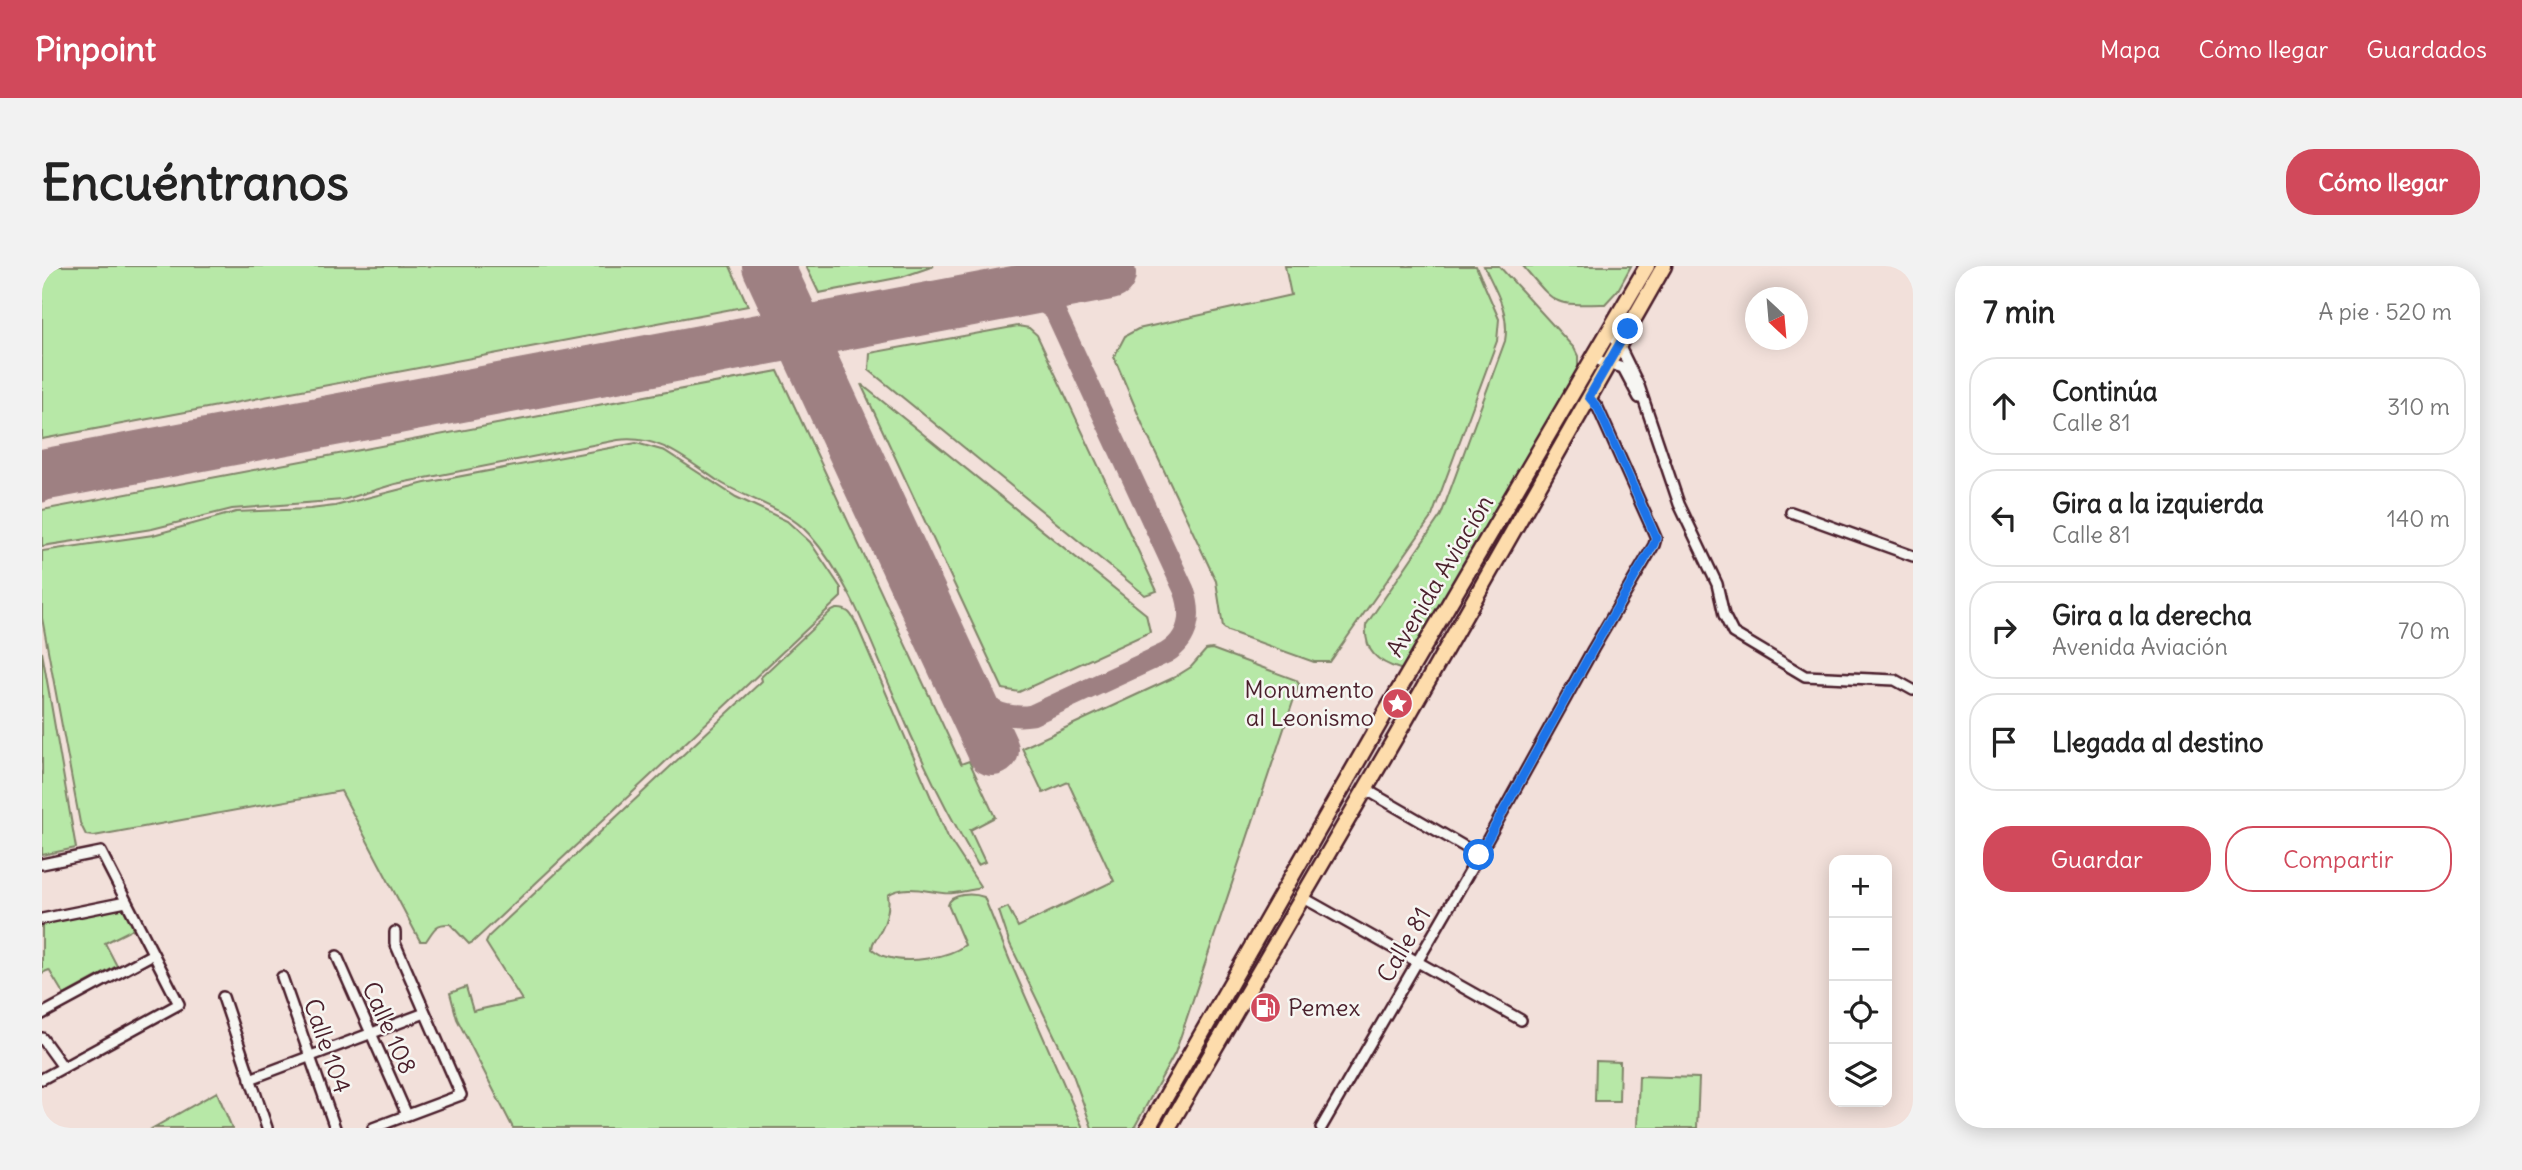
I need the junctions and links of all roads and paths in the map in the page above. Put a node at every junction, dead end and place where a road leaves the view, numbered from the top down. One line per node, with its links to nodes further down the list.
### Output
1 (1647, 266): 3 (main road, Avenida Aviación)
2 (1664, 266): 3 (main road, Avenida Aviación)
3 (1614, 340): 4 (main road, Avenida Aviación); 6 (street)
4 (1601, 361): 5 (main road, Avenida Aviación); 6 (street); 35 (main road, Avenida Aviación)
5 (1589, 397): 10 (main road, Avenida Aviación); 11 (street, Calle 81)
6 (1646, 408): 9 (street)
7 (1791, 512): 8 (street)
8 (1913, 556)
9 (1913, 690)
10 (1365, 789): 11 (street); 13 (main road, Avenida Aviación)
11 (1479, 855): 19 (street, Calle 81)
12 (42, 864): 14 (street)
13 (1302, 897): 19 (street); 36 (main road, Avenida Aviación)
14 (126, 902): 15 (street); 17 (street)
15 (42, 919)
16 (395, 932): 22 (street)
17 (153, 954): 23 (street); 28 (street)
18 (337, 956): 25 (street, Calle 108)
19 (1418, 960): 24 (street); 37 (street, Calle 81)
20 (282, 977): 27 (street, Calle 104)
21 (223, 997): 30 (street)
22 (425, 1013): 25 (street); 31 (street)
23 (42, 1014)
24 (1521, 1020)
25 (371, 1034): 27 (street); 31 (street, Calle 108)
26 (42, 1038): 28 (street)
27 (310, 1056): 30 (street); 33 (street, Calle 104)
28 (63, 1068): 29 (street)
29 (42, 1079)
30 (250, 1079): 32 (street)
31 (407, 1115): 34 (street)
32 (267, 1128)
33 (335, 1128)
34 (373, 1128)
35 (1148, 1128)
36 (1168, 1128)
37 (1321, 1128)

